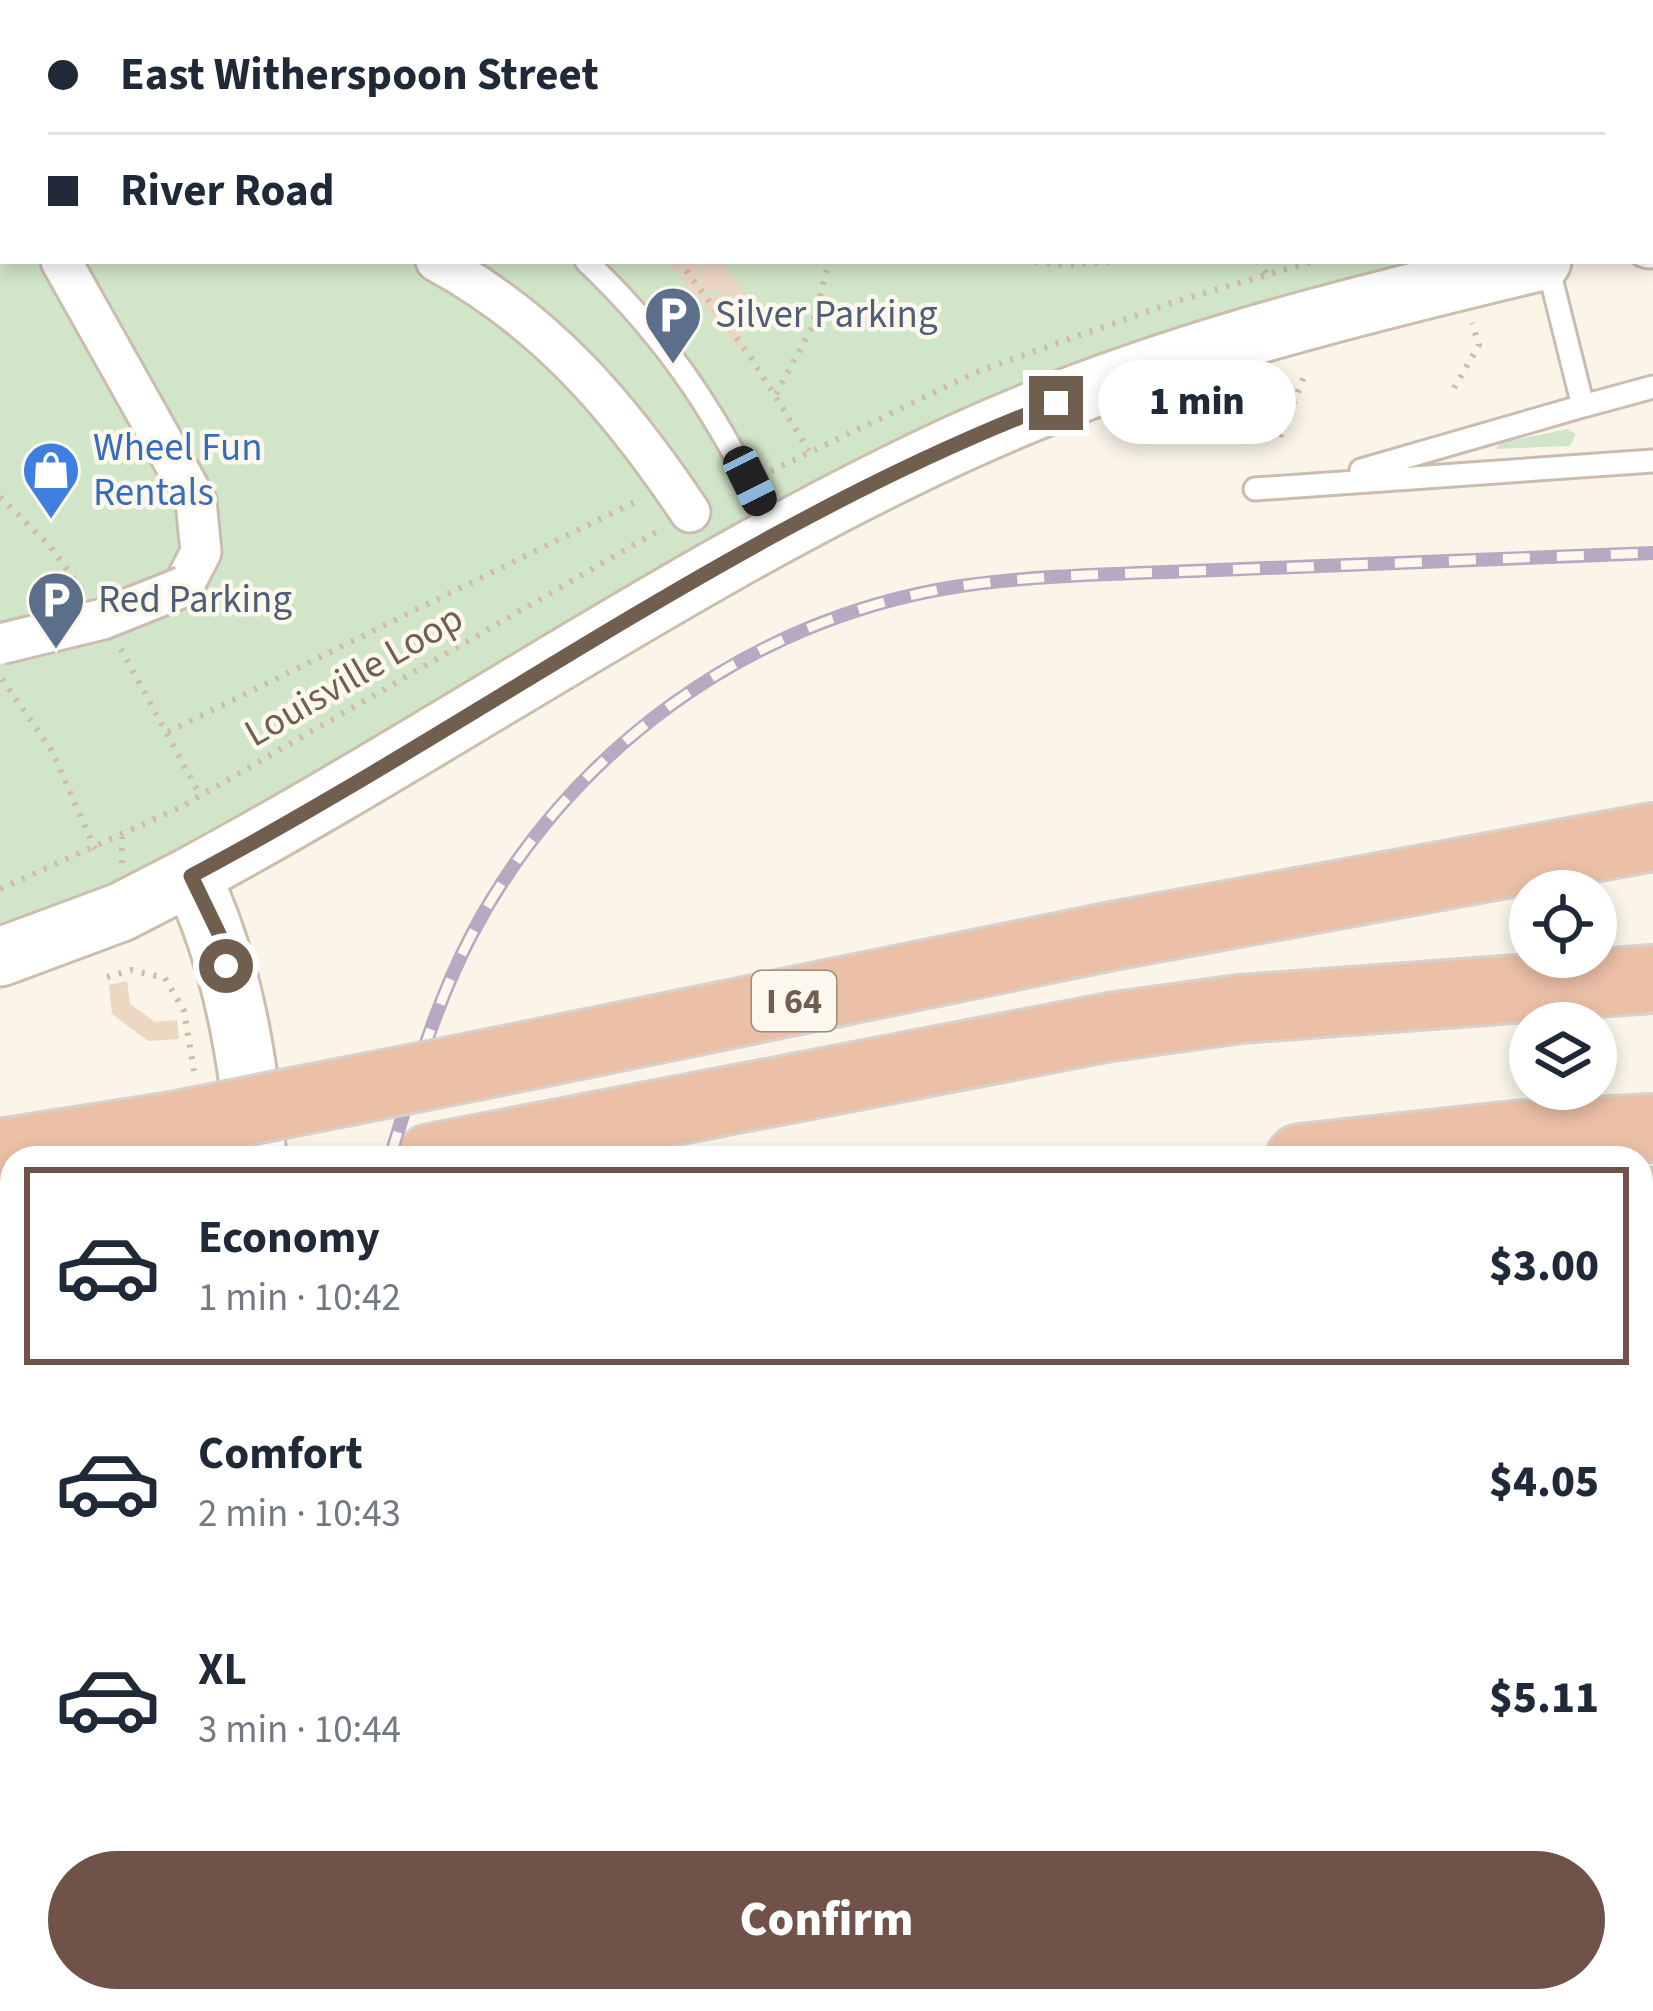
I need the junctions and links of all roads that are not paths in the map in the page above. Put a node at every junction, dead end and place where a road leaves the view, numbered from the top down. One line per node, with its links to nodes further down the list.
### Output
1 (63, 264): 13 (street, bridge)
2 (441, 264): 11 (street)
3 (589, 264): 12 (lane)
4 (1532, 264): 12 (street)
5 (1546, 264): 7 (lane)
6 (1653, 387): 7 (lane)
7 (1583, 406): 9 (lane)
8 (1653, 461): 9 (lane)
9 (1320, 483): 10 (lane)
10 (1255, 488)
11 (681, 498)
12 (776, 534): 16 (street)
13 (0, 644)
14 (1653, 806): 17 (highway)
15 (1653, 837): 17 (highway, I 64)
16 (191, 876): 18 (street); 23 (street)
17 (1112, 936): 22 (highway, I 64, bridge)
18 (0, 957)
19 (1653, 979): 20 (highway)
20 (1523, 986): 24 (highway); 25 (highway)
21 (1653, 1128): 26 (highway)
22 (25, 1146)
23 (255, 1146)
24 (491, 1146)
25 (693, 1146)
26 (1412, 1146)

